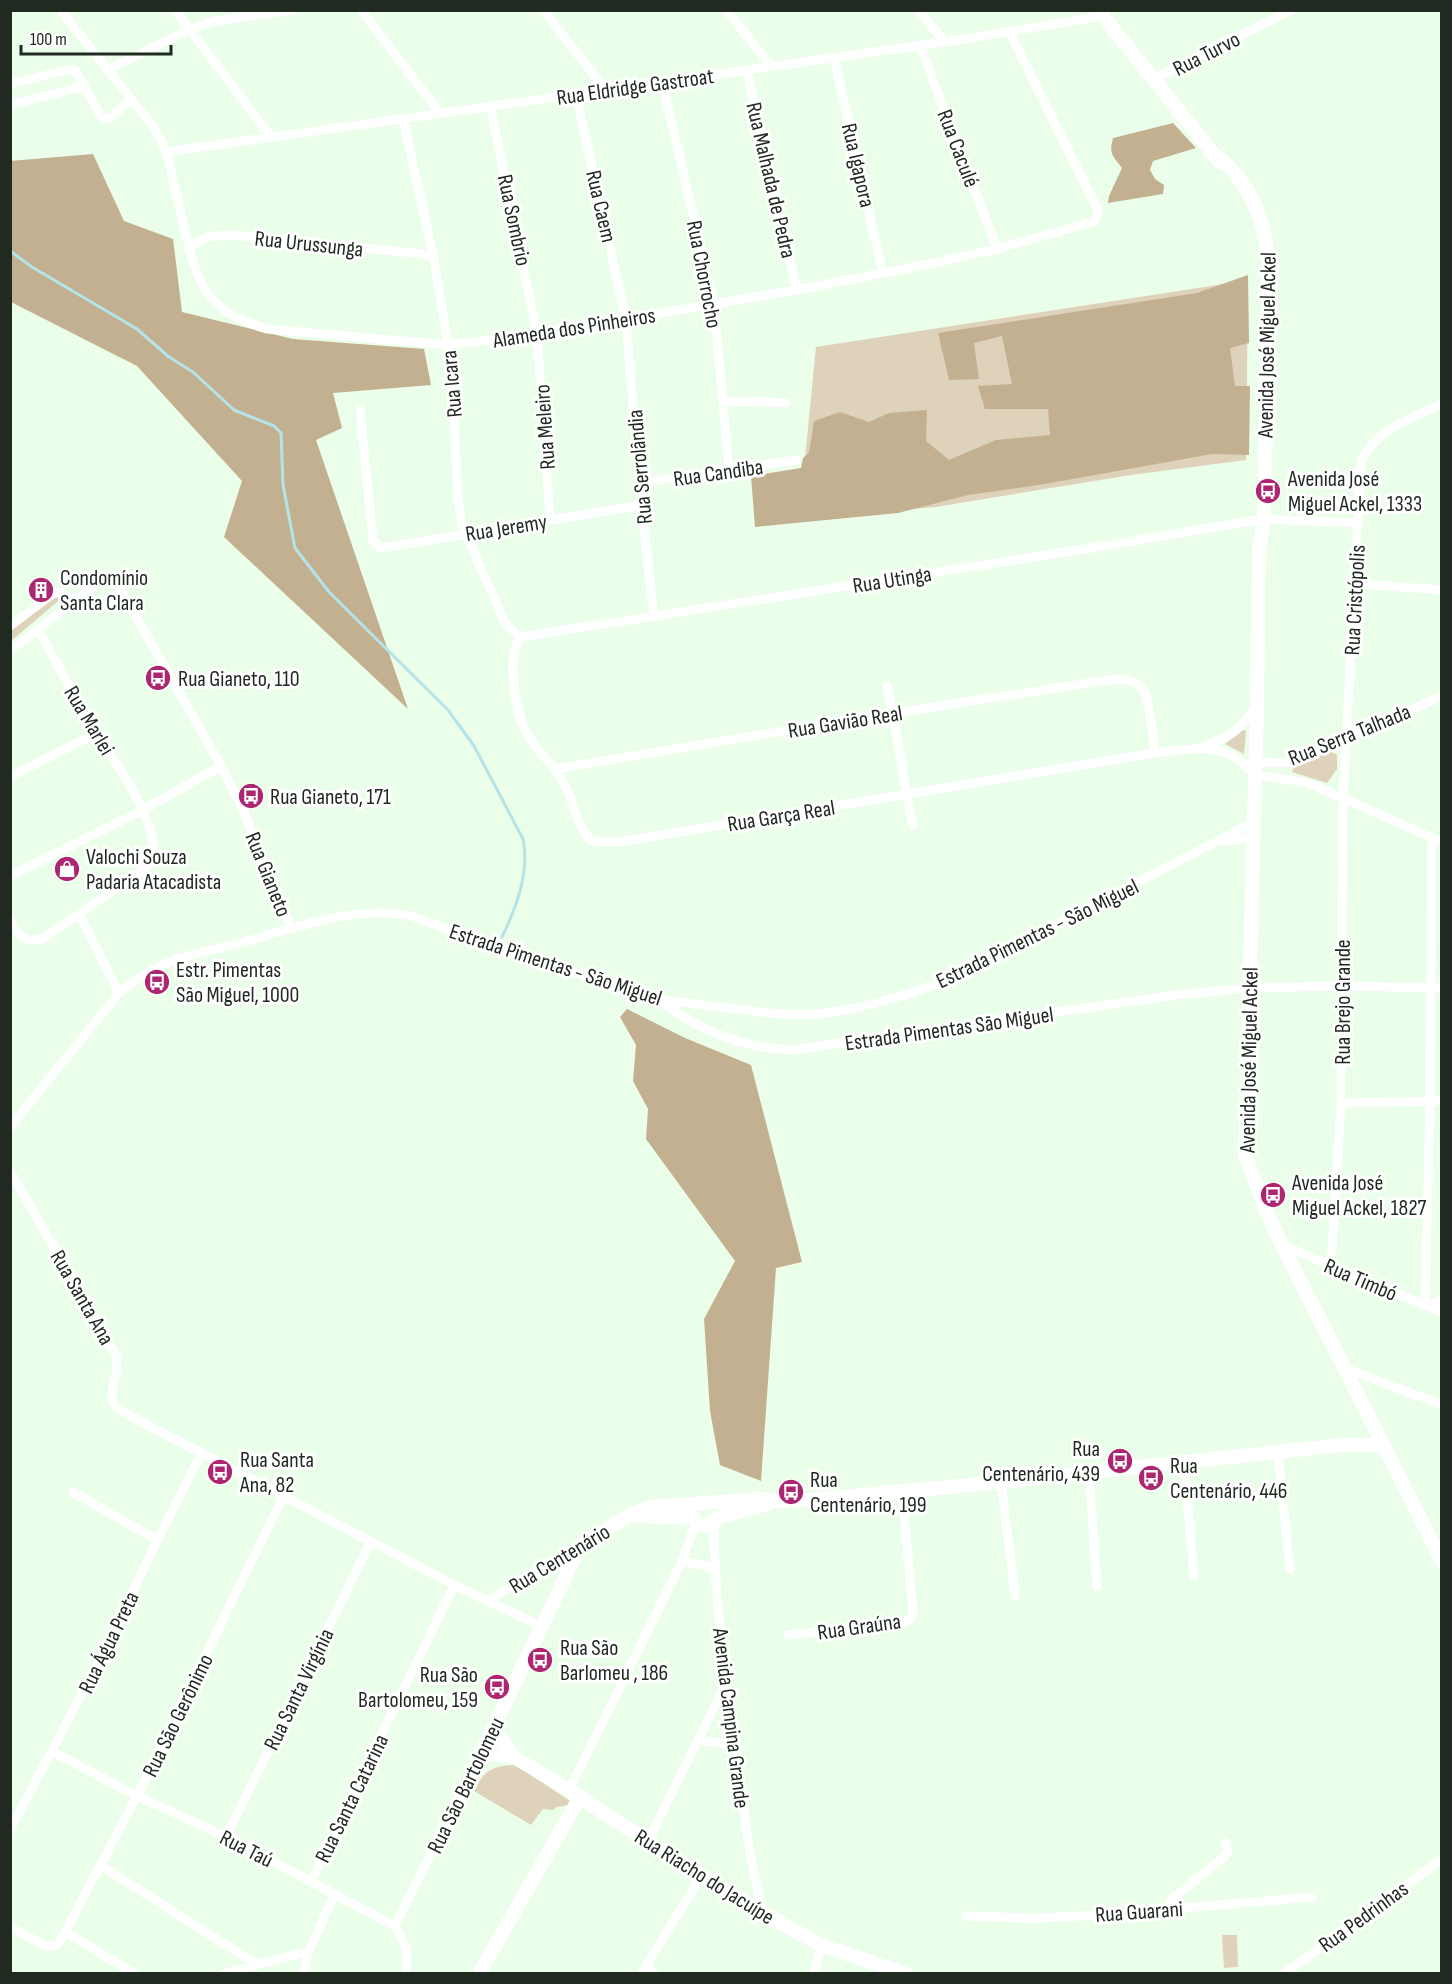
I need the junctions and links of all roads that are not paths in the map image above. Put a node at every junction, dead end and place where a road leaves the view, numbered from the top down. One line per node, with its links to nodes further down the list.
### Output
1 (60, 10): 16 (street, Alameda dos Pinheiros)
2 (175, 10): 10 (street)
3 (293, 10): 10 (street)
4 (361, 10): 27 (street)
5 (543, 10): 22 (street)
6 (726, 10): 15 (street)
7 (918, 10): 12 (street)
8 (1291, 10): 18 (street, Rua Turvo)
9 (1105, 12): 11 (street, Rua Eldridge Gastroat); 18 (street, Avenida José Miguel Ackel)
10 (191, 29): 16 (street); 29 (street)
11 (1010, 33): 12 (street, Rua Eldridge Gastroat); 32 (street, Alameda dos Pinheiros)
12 (945, 42): 13 (street, Rua Eldridge Gastroat)
13 (920, 46): 14 (street, Rua Eldridge Gastroat); 32 (street, Rua Caculé)
14 (834, 58): 15 (street, Rua Eldridge Gastroat); 34 (street, Rua Igapora)
15 (771, 66): 17 (street, Rua Eldridge Gastroat)
16 (107, 69): 24 (street, Alameda dos Pinheiros)
17 (747, 71): 19 (street, Rua Eldridge Gastroat); 35 (street, Rua Malhada de Pedra)
18 (1154, 79): 49 (street, Avenida José Miguel Ackel)
19 (662, 82): 22 (street, Rua Eldridge Gastroat); 36 (street, Rua Chorrocho)
20 (10, 84): 21 (street)
21 (85, 86): 24 (street); 25 (street)
22 (605, 89): 23 (street, Rua Eldridge Gastroat)
23 (576, 94): 26 (street, Rua Eldridge Gastroat); 37 (street, Rua Caem)
24 (131, 99): 30 (street, Alameda dos Pinheiros)
25 (10, 105)
26 (490, 105): 27 (street, Rua Eldridge Gastroat); 38 (street, Rua Sombrio)
27 (440, 113): 28 (street, Rua Eldridge Gastroat)
28 (403, 118): 29 (street, Rua Eldridge Gastroat); 33 (street, Rua Icara)
29 (271, 137): 30 (street, Rua Eldridge Gastroat)
30 (167, 152): 31 (street, Alameda dos Pinheiros)
31 (189, 249): 33 (street, Rua Urussunga); 39 (street, Alameda dos Pinheiros)
32 (997, 249): 34 (street, Alameda dos Pinheiros)
33 (433, 255): 39 (street, Rua Icara)
34 (883, 273): 35 (street, Alameda dos Pinheiros)
35 (797, 290): 36 (street, Alameda dos Pinheiros)
36 (714, 304): 37 (street, Alameda dos Pinheiros); 40 (street, Rua Chorrocho)
37 (626, 319): 38 (street, Alameda dos Pinheiros); 46 (street, Rua Serrolândia)
38 (537, 334): 39 (street, Alameda dos Pinheiros); 48 (street, Rua Meleiro)
39 (448, 345): 51 (street, Rua Icara)
40 (723, 401): 41 (street); 45 (street, Rua Chorrocho)
41 (786, 403)
42 (1442, 404): 50 (street, Rua Cristópolis)
43 (360, 410): 51 (street, Rua Jeremy)
44 (796, 460): 45 (street, Rua Candiba)
45 (729, 470): 46 (street, Rua Candiba)
46 (639, 483): 47 (street, Rua Serrolândia)
47 (641, 505): 48 (street, Rua Jeremy); 55 (street, Rua Serrolândia)
48 (550, 519): 51 (street, Rua Jeremy)
49 (1261, 520): 50 (street, Rua Utinga); 55 (street, Rua Utinga); 62 (street, Avenida José Miguel Ackel)
50 (1358, 523): 52 (street, Rua Cristópolis)
51 (464, 533): 58 (street, Rua Icara)
52 (1354, 584): 53 (street); 65 (street, Rua Cristópolis)
53 (1442, 590)
54 (74, 600): 56 (street); 57 (street); 70 (street, Rua Gianeto)
55 (654, 615): 58 (street, Rua Utinga)
56 (10, 626)
57 (38, 629): 59 (street); 64 (street, Rua Marlei)
58 (520, 637): 72 (street, Rua Garça Real)
59 (10, 651)
60 (887, 686): 63 (street)
61 (1442, 696): 65 (street, Rua Serra Talhada)
62 (1257, 706): 66 (street); 71 (street, Avenida José Miguel Ackel)
63 (893, 713): 67 (street, Rua Gavião Real); 72 (street, Rua Gavião Real); 75 (street)
64 (97, 733): 73 (street); 77 (street, Rua Marlei)
65 (1348, 738): 68 (street, Rua Serra Talhada); 76 (street, Rua Brejo Grande)
66 (1196, 749): 67 (street, Rua Garça Real); 71 (street)
67 (1155, 753): 75 (street, Rua Garça Real)
68 (1289, 762): 71 (street, Rua Serra Talhada); 74 (street)
69 (10, 764): 73 (street)
70 (221, 765): 77 (street); 86 (street, Rua Gianeto)
71 (1255, 769): 74 (street, Rua Serra Talhada); 78 (street, Avenida José Miguel Ackel)
72 (556, 770): 75 (street, Rua Garça Real)
73 (13, 775)
74 (1288, 778): 76 (street, Rua Serra Talhada)
75 (906, 795): 79 (street)
76 (1343, 799): 81 (street, Rua Serra Talhada); 87 (street, Rua Brejo Grande)
77 (143, 810): 83 (street); 84 (street, Rua Marlei)
78 (1254, 822): 80 (street, Avenida José Miguel Ackel); 82 (street, Estrada Pimentas - São Miguel)
79 (913, 825)
80 (1253, 837): 82 (street); 88 (street, Avenida José Miguel Ackel)
81 (1437, 840): 89 (street)
82 (1217, 842): 92 (street, Estrada Pimentas - São Miguel)
83 (10, 876)
84 (79, 914): 85 (street, Rua Marlei); 91 (street)
85 (10, 920)
86 (292, 929): 91 (street); 92 (street, Estrada Pimentas - São Miguel)
87 (1342, 986): 88 (street, Estrada Pimentas São Miguel); 89 (street, Estrada Pimentas São Miguel); 95 (street, Rua Brejo Grande)
88 (1249, 988): 92 (street, Estrada Pimentas São Miguel); 98 (street, Avenida José Miguel Ackel)
89 (1431, 988): 90 (street, Estrada Pimentas São Miguel); 93 (street)
90 (1442, 988)
91 (119, 993): 96 (street)
92 (662, 1000)
93 (1430, 1101): 94 (street); 95 (street); 101 (street)
94 (1442, 1101)
95 (1341, 1103): 99 (street, Rua Brejo Grande)
96 (10, 1127)
97 (10, 1171): 108 (street, Rua Santa Ana)
98 (1282, 1245): 99 (street, Rua Timbó); 103 (street, Avenida José Miguel Ackel)
99 (1331, 1266): 101 (street, Rua Timbó)
100 (1442, 1300): 101 (street)
101 (1425, 1306): 102 (street, Rua Timbó)
102 (1442, 1312)
103 (1344, 1368): 104 (street); 105 (street, Avenida José Miguel Ackel)
104 (1442, 1405)
105 (1373, 1426): 106 (street, Rua Centenário); 107 (street, Avenida José Miguel Ackel)
106 (1342, 1445): 107 (street, Rua Centenário); 109 (street, Rua Centenário)
107 (1382, 1445): 125 (street, Avenida José Miguel Ackel)
108 (202, 1452): 115 (street, Rua Santa Ana); 121 (street, Rua Água Preta)
109 (1278, 1453): 110 (street, Rua Centenário); 127 (street)
110 (1184, 1463): 111 (street, Rua Centenário); 128 (street)
111 (1089, 1472): 112 (street, Rua Centenário); 130 (street)
112 (1001, 1482): 113 (street, Rua Centenário); 131 (street)
113 (902, 1491): 116 (street, Rua Centenário); 134 (street, Rua Graúna)
114 (73, 1492): 121 (street)
115 (284, 1495): 122 (street, Rua Santa Ana); 143 (street, Rua São Gerônimo)
116 (775, 1501): 117 (street, Rua Centenário); 120 (street, Rua Centenário)
117 (705, 1502): 118 (street, Rua Centenário); 119 (street); 120 (street)
118 (629, 1515): 119 (street, Rua Centenário); 123 (street, Rua Centenário)
119 (695, 1520): 120 (street, Rua Centenário); 124 (street)
120 (715, 1520): 126 (street, Avenida Campina Grande)
121 (157, 1540): 139 (street, Rua Água Preta)
122 (371, 1541): 129 (street, Rua Santa Ana); 145 (street, Rua Santa Virgínia)
123 (580, 1547): 132 (street, Rua Centenário); 133 (street, Rua São Bartolomeu)
124 (682, 1561): 126 (street); 142 (street)
125 (1442, 1561)
126 (714, 1568): 135 (street, Avenida Campina Grande)
127 (1290, 1569)
128 (1194, 1576)
129 (454, 1585): 132 (street, Rua Santa Ana); 151 (street, Rua Santa Catarina)
130 (1097, 1586)
131 (1015, 1596)
132 (488, 1600): 133 (street, Rua Santa Ana)
133 (543, 1627): 136 (street, Rua São Bartolomeu)
134 (788, 1635)
135 (726, 1683): 137 (street); 138 (street, Avenida Campina Grande)
136 (494, 1728): 140 (street, Rua São Bartolomeu); 141 (street, Rua Riacho do Jacuípe)
137 (699, 1740): 138 (street); 146 (street)
138 (735, 1744): 155 (street, Avenida Campina Grande)
139 (53, 1752): 143 (street, Rua Taú); 144 (street, Rua Água Preta)
140 (481, 1752): 141 (street, Rua Riacho do Jacuípe); 157 (street, Rua São Bartolomeu)
141 (514, 1757): 142 (street, Rua Riacho do Jacuípe)
142 (575, 1793): 146 (street, Rua Riacho do Jacuípe); 169 (street)
143 (137, 1796): 145 (street, Rua Taú); 149 (street, Rua São Gerônimo)
144 (10, 1830)
145 (226, 1837): 151 (street, Rua Taú)
146 (648, 1842): 150 (street, Rua Riacho do Jacuípe)
147 (1226, 1842): 154 (street)
148 (1442, 1859): 163 (street, Rua Pedrinhas)
149 (100, 1865): 159 (street, Rua São Gerônimo); 162 (street)
150 (702, 1875): 155 (street, Rua Riacho do Jacuípe); 164 (street)
151 (311, 1881): 152 (street, Rua Taú)
152 (334, 1895): 157 (street, Rua Taú); 161 (street)
153 (1313, 1897): 154 (street, Rua Guarani)
154 (1168, 1910): 156 (street, Rua Guarani)
155 (763, 1913): 160 (street, Rua Riacho do Jacuípe)
156 (966, 1916)
157 (395, 1926): 168 (street)
158 (10, 1927): 159 (street)
159 (65, 1932): 165 (street)
160 (821, 1945): 171 (street); 172 (street, Rua Riacho do Jacuípe)
161 (309, 1951): 162 (street); 167 (street)
162 (256, 1964): 166 (street)
163 (1297, 1964): 173 (street, Rua Pedrinhas); 174 (street)
164 (643, 1970): 170 (street)
165 (135, 1974)
166 (223, 1974)
167 (303, 1974)
168 (405, 1974)
169 (480, 1974)
170 (656, 1974)
171 (814, 1974)
172 (906, 1974)
173 (1284, 1974)
174 (1303, 1974)

